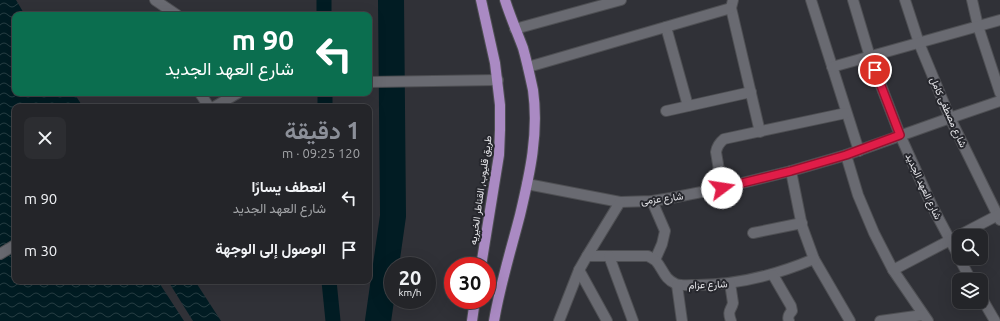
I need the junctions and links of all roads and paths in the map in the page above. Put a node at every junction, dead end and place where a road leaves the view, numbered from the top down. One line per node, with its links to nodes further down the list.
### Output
1 (155, 0): 10 (street)
2 (481, 0): 19 (main road, طريق قليوب, القناطر الخيريه)
3 (505, 0): 14 (main road)
4 (621, 0): 14 (street)
5 (810, 0): 18 (street)
6 (853, 0): 16 (street, شارع العهد الجديد)
7 (905, 0): 15 (street, شارع مصطفى كامل)
8 (972, 0): 12 (street)
9 (732, 4): 13 (street); 21 (street)
10 (166, 11)
11 (1000, 20): 12 (street)
12 (978, 26): 15 (street); 22 (street)
13 (666, 27): 17 (street); 26 (street)
14 (515, 29): 17 (main road)
15 (919, 43): 16 (street); 29 (street, شارع مصطفى كامل)
16 (870, 57): 18 (street); 31 (street, شارع العهد الجديد)
17 (528, 67): 35 (main road)
18 (832, 67): 28 (street)
19 (498, 80): 20 (street); 48 (main road, طريق قليوب, القناطر الخيريه)
20 (372, 82)
21 (751, 92): 26 (street); 30 (street)
22 (1000, 93)
23 (233, 96): 25 (street)
24 (1000, 101): 29 (street, شارع عزمى)
25 (219, 104)
26 (688, 106): 27 (street)
27 (666, 111)
28 (846, 113): 30 (street); 32 (street)
29 (950, 118): 31 (street, شارع عزمى); 39 (street, شارع مصطفى كامل)
30 (760, 132): 36 (street)
31 (900, 135): 32 (street, شارع عزمى); 42 (street, شارع العهد الجديد)
32 (859, 151): 33 (street, شارع عزمى)
33 (846, 155): 34 (street, شارع عزمى); 52 (street)
34 (791, 171): 36 (street, شارع عزمى); 40 (street)
35 (527, 184): 38 (street, شارع عزمى); 60 (main road)
36 (722, 188): 37 (street, شارع عزمى)
37 (652, 201): 38 (street, شارع عزمى); 50 (street)
38 (620, 202): 46 (street)
39 (999, 216): 42 (street)
40 (802, 223): 41 (street); 49 (street)
41 (753, 233)
42 (950, 240): 43 (street, شارع العهد الجديد); 52 (street)
43 (952, 244)
44 (12, 247): 45 (street)
45 (0, 254)
46 (587, 256): 47 (street); 51 (street)
47 (609, 256): 50 (street); 63 (street)
48 (482, 257)
49 (814, 259): 53 (street, شارع عزام); 67 (street)
50 (655, 260): 55 (street, شارع عزام)
51 (579, 270): 61 (street); 62 (street)
52 (893, 270): 58 (street)
53 (773, 274): 54 (street, شارع عزام); 66 (street)
54 (730, 283): 55 (street, شارع عزام); 65 (street)
55 (677, 284): 64 (street)
56 (474, 309): 59 (main road)
57 (988, 309): 69 (street)
58 (926, 318): 68 (street)
59 (472, 321)
60 (494, 321)
61 (559, 321)
62 (607, 321)
63 (633, 321)
64 (682, 321)
65 (731, 321)
66 (789, 321)
67 (850, 321)
68 (882, 321)
69 (995, 321)

